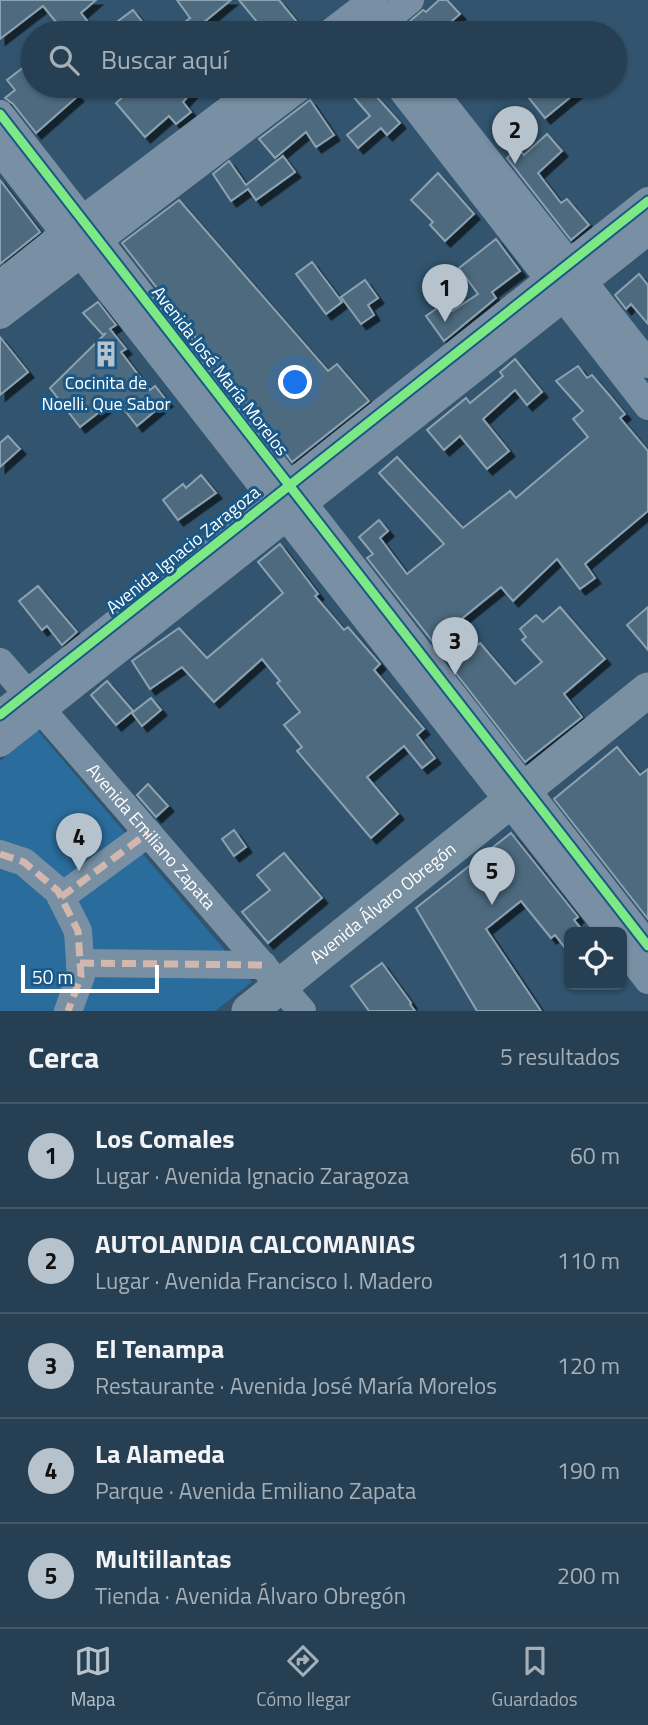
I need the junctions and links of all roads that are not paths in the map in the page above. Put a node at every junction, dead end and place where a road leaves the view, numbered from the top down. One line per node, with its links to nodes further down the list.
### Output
1 (410, 0): 2 (street)
2 (360, 18)
3 (247, 98): 11 (street)
4 (284, 98): 11 (street)
5 (409, 98): 12 (street)
6 (437, 98): 12 (street)
7 (0, 114): 11 (street, Avenida José María Morelos)
8 (0, 150): 11 (street, Avenida José María Morelos)
9 (648, 201): 12 (street, Avenida Ignacio Zaragoza)
10 (648, 231): 12 (street, Avenida Ignacio Zaragoza)
11 (81, 237): 13 (street); 14 (street); 17 (street, Avenida José María Morelos)
12 (566, 281): 15 (street); 16 (street); 17 (street, Avenida Ignacio Zaragoza)
13 (0, 285)
14 (0, 316)
15 (648, 365)
16 (648, 406)
17 (288, 501): 20 (street, Avenida Ignacio Zaragoza); 23 (street, Avenida José María Morelos)
18 (0, 662): 20 (street, Avenida Emiliano Zapata)
19 (648, 690): 23 (main road, Avenida Álvaro Obregón)
20 (35, 703): 21 (street, Avenida Ignacio Zaragoza); 22 (street, Avenida Ignacio Zaragoza); 24 (street, Avenida Emiliano Zapata)
21 (0, 715)
22 (0, 743)
23 (517, 795): 27 (street, Avenida José María Morelos); 28 (street, Avenida José María Morelos); 32 (main road, Avenida Álvaro Obregón)
24 (148, 833): 26 (street); 32 (street, Avenida Emiliano Zapata)
25 (0, 854): 26 (street)
26 (61, 897): 30 (street)
27 (608, 927)
28 (648, 946)
29 (627, 953): 31 (street)
30 (80, 963): 32 (street); 33 (street)
31 (648, 980)
32 (282, 987): 34 (main road, Avenida Álvaro Obregón)
33 (68, 1011)
34 (249, 1011)

